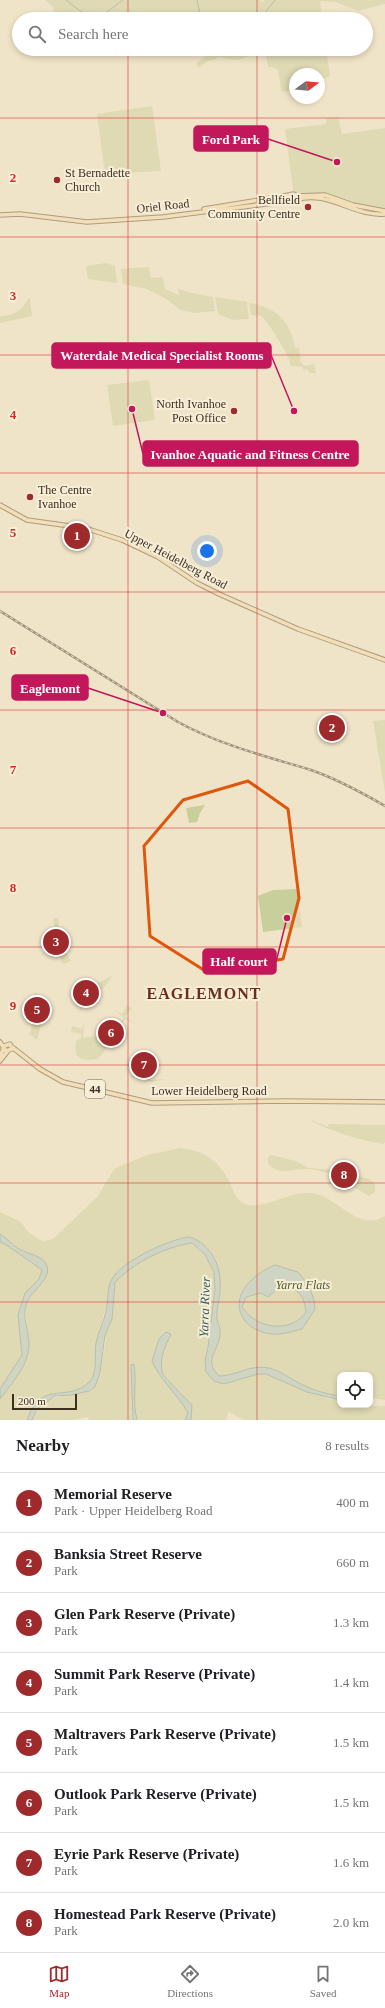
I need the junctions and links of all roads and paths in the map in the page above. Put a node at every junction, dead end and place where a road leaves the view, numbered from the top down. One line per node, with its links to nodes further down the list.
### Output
1 (290, 195): 2 (main road, Oriel Road); 3 (main road); 6 (main road, Oriel Road)
2 (296, 198): 3 (main road, Oriel Road); 4 (main road)
3 (290, 201): 6 (main road, Oriel Road)
4 (385, 212)
5 (0, 215): 6 (main road, Oriel Road)
6 (170, 215)
7 (0, 505): 8 (main road, Upper Heidelberg Road)
8 (385, 660)
9 (0, 1040): 10 (main road, 44)
10 (5, 1046): 11 (main road, 44); 12 (main road, 44); 14 (main road)
11 (12, 1046): 12 (main road); 13 (main road, Lower Heidelberg Road / 44)
12 (8, 1052): 13 (main road, Lower Heidelberg Road / 44); 15 (main road)
13 (23, 1056): 16 (main road, Lower Heidelberg Road / 44)
14 (0, 1057)
15 (0, 1060)
16 (384, 1102)

